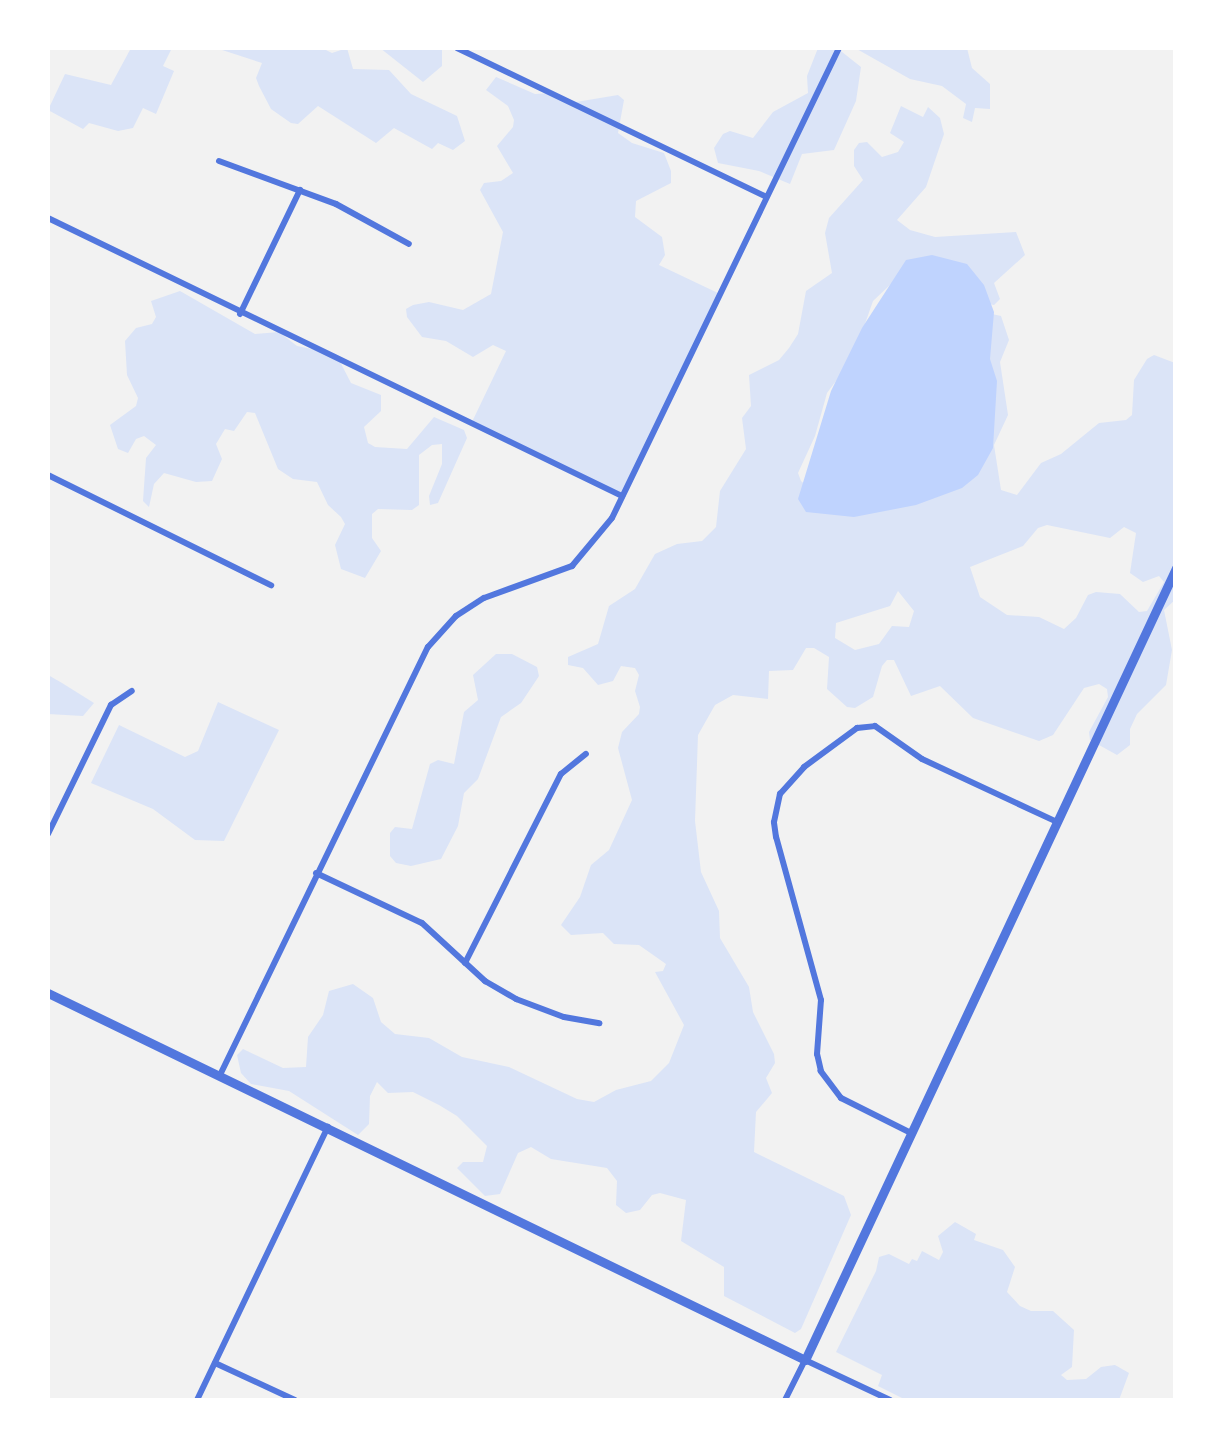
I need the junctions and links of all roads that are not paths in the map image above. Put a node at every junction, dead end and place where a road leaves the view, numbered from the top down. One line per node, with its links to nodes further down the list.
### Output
1 (457, 48): 5 (street)
2 (838, 48): 5 (street)
3 (219, 161): 4 (street)
4 (300, 190): 7 (street); 8 (street)
5 (766, 198): 10 (street)
6 (48, 218): 8 (street)
7 (409, 244)
8 (240, 314): 10 (street)
9 (48, 475): 12 (street)
10 (622, 496): 17 (street)
11 (1176, 568): 15 (street)
12 (271, 586)
13 (132, 691): 16 (street)
14 (586, 754): 18 (street)
15 (1055, 822): 23 (street); 23 (street)
16 (48, 834)
17 (316, 873): 18 (street); 21 (street)
18 (465, 963): 20 (street)
19 (48, 993): 21 (street)
20 (599, 1023)
21 (220, 1075): 22 (street)
22 (328, 1128): 24 (street); 25 (street)
23 (908, 1132): 24 (street)
24 (805, 1360): 28 (street); 29 (street)
25 (215, 1363): 26 (street); 27 (street)
26 (196, 1400)
27 (295, 1400)
28 (785, 1400)
29 (890, 1400)

